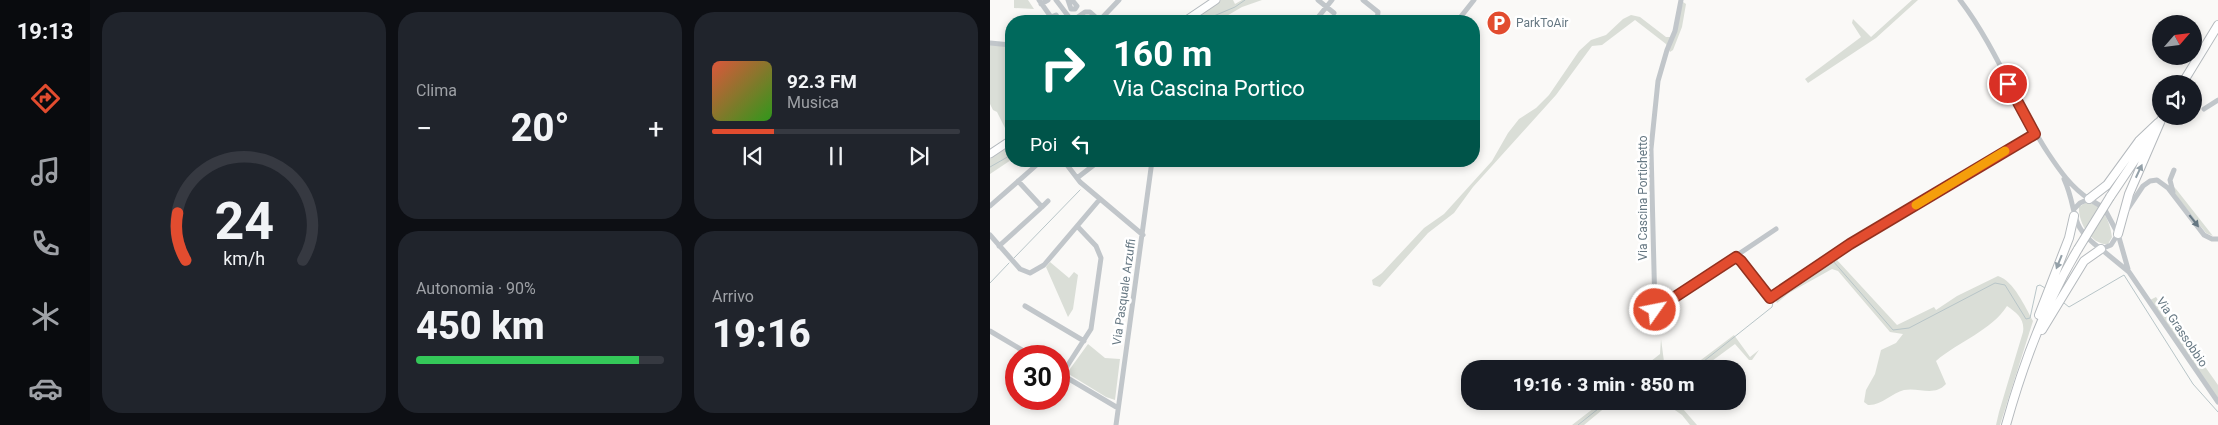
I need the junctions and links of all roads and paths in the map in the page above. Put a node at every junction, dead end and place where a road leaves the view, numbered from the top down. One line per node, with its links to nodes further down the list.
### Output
1 (1056, 0): 13 (street)
2 (1068, 0): 3 (street)
3 (1072, 0)
4 (1119, 0): 20 (street)
5 (1216, 0): 21 (main road)
6 (1318, 0): 14 (street)
7 (1332, 0): 14 (street)
8 (1364, 0): 23 (street)
9 (1474, 0): 24 (street)
10 (1682, 0): 61 (street, Via Cascina Portichetto)
11 (1960, 0): 34 (street)
12 (1043, 1): 13 (street); 16 (street)
13 (1060, 6): 17 (street)
14 (1326, 7): 15 (street); 22 (street)
15 (1334, 13)
16 (1048, 15)
17 (1067, 15)
18 (1081, 15): 19 (street)
19 (1093, 15)
20 (1105, 15)
21 (1194, 15)
22 (1319, 15)
23 (1378, 15)
24 (1462, 15)
25 (2218, 25): 28 (highway)
26 (990, 43): 27 (street)
27 (1005, 44)
28 (2187, 75)
29 (2218, 100): 30 (street)
30 (2204, 109)
31 (2155, 125): 47 (highway)
32 (2157, 125): 67 (highway, bridge)
33 (2159, 125): 52 (highway, one-way to 33)
34 (2035, 134): 42 (street); 61 (street)
35 (1005, 144): 36 (main road)
36 (990, 154)
37 (1034, 167): 44 (street)
38 (1069, 167): 43 (street)
39 (1091, 167): 43 (street)
40 (1151, 167): 56 (street, Via Pasquale Arzuffi)
41 (2174, 170): 45 (street)
42 (2061, 173): 47 (street, Via Grassobbio); 51 (street, Via Grassobbio)
43 (1077, 178): 46 (street)
44 (1018, 181): 49 (street); 50 (street)
45 (2174, 195): 52 (street); 58 (street, one-way to 58)
46 (1100, 199): 53 (street); 56 (street)
47 (2088, 199): 51 (street); 55 (street, Via Grassobbio)
48 (1048, 201): 50 (street)
49 (990, 206)
50 (1042, 207): 59 (street)
51 (2074, 212): 60 (street, Via Grassobbio); 67 (highway, one-way to 67)
52 (2124, 214): 55 (highway)
53 (1078, 227): 59 (street); 65 (street)
54 (1776, 229): 61 (street)
55 (2118, 234): 60 (street); 62 (street, Via Grassobbio)
56 (1143, 235): 71 (street, Via Pasquale Arzuffi)
57 (990, 236): 59 (street)
58 (2218, 239)
59 (998, 246)
60 (2101, 248): 62 (street, Via Grassobbio); 67 (highway)
61 (1736, 257)
62 (2129, 272): 70 (street, Via Grassobbio)
63 (1025, 306): 65 (street)
64 (990, 331): 66 (street)
65 (1084, 341): 68 (street)
66 (1014, 345)
67 (2030, 351): 73 (highway)
68 (1070, 360)
69 (1070, 380): 71 (street)
70 (2218, 402)
71 (1118, 408): 72 (street, Via Pasquale Arzuffi)
72 (1116, 425)
73 (2006, 425)

